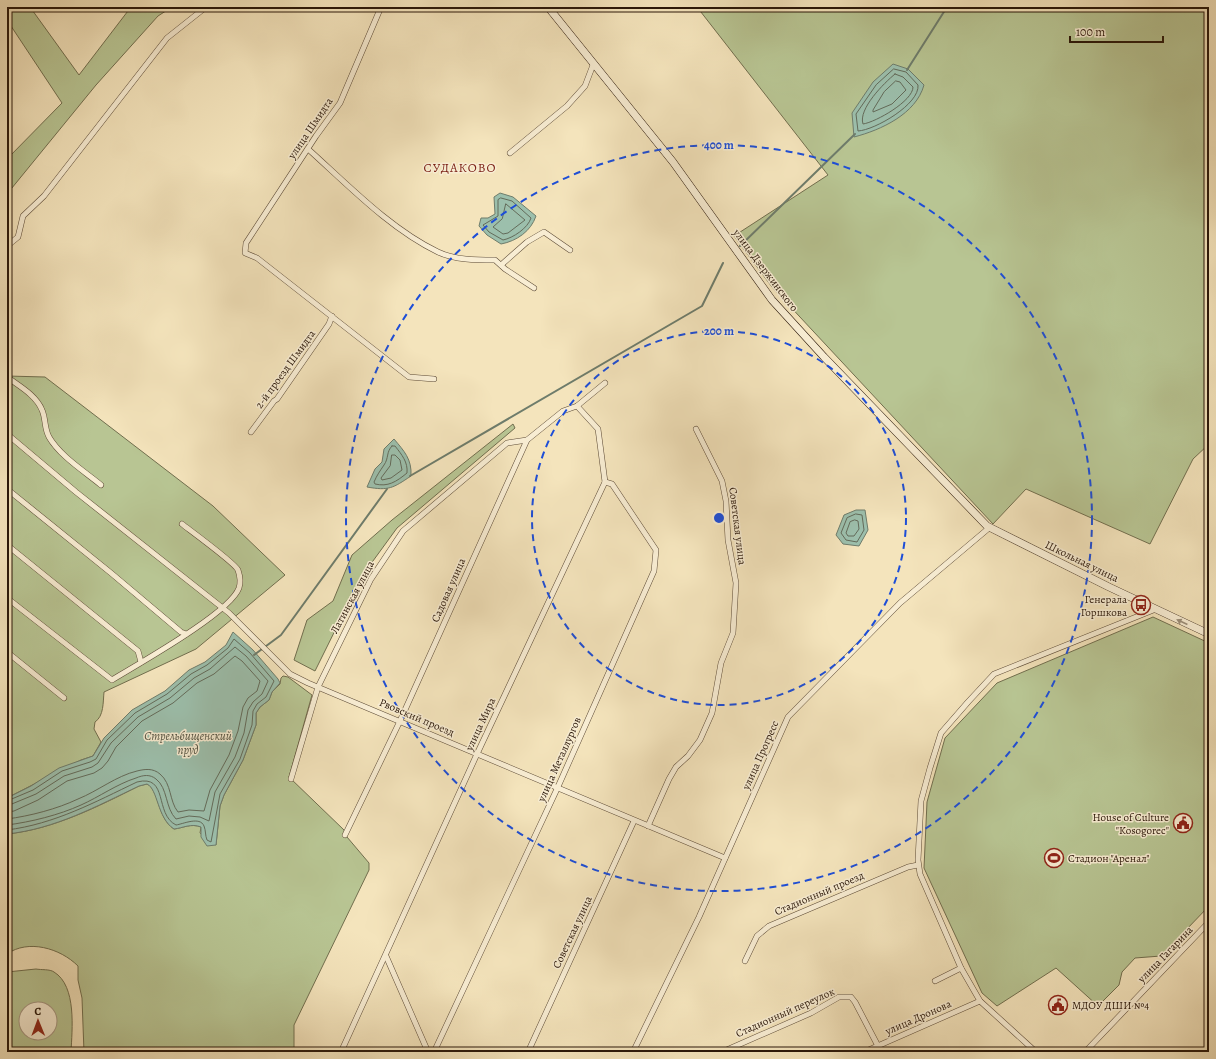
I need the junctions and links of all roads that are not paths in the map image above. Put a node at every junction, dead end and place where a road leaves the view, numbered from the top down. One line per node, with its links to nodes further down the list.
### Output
1 (206, 7): 7 (street)
2 (381, 7): 5 (street, улица Шмидта)
3 (548, 7): 4 (street, улица Дзержинского)
4 (593, 65): 6 (street); 24 (street, улица Дзержинского)
5 (308, 149): 9 (street); 11 (street, улица Шмидта)
6 (510, 153)
7 (7, 246)
8 (570, 250): 9 (street)
9 (500, 265): 10 (street)
10 (534, 288)
11 (332, 316): 13 (street); 17 (street, 2-й проезд Шмидта)
12 (7, 377): 21 (street)
13 (434, 379)
14 (605, 383): 15 (street, Садовая улица)
15 (577, 406): 19 (street, Садовая улица); 20 (street)
16 (696, 429): 40 (street, Советская улица)
17 (251, 432)
18 (7, 434): 27 (street, Рвовский проезд)
19 (527, 440): 33 (street, Латинская улица); 35 (street, Садовая улица)
20 (605, 482): 36 (street, улица Мира); 38 (street, улица Металлургов)
21 (101, 484)
22 (7, 489): 29 (street)
23 (182, 524): 27 (street)
24 (989, 528): 28 (street, Школьная улица); 42 (street, улица Прогресс)
25 (7, 545): 32 (street)
26 (7, 598): 32 (street)
27 (222, 608): 29 (street); 33 (street, Рвовский проезд)
28 (1156, 609): 30 (street, Школьная улица, one-way to 28); 43 (street)
29 (186, 634): 32 (street)
30 (1209, 634)
31 (7, 652): 34 (street)
32 (141, 662)
33 (318, 687): 35 (street, Рвовский проезд); 37 (street, Латинская улица)
34 (64, 698)
35 (400, 721): 36 (street, Рвовский проезд); 41 (street, Садовая улица)
36 (477, 754): 38 (street, Рвовский проезд); 45 (street, улица Мира)
37 (290, 779)
38 (557, 789): 39 (street, Рвовский проезд); 53 (street, улица Металлургов)
39 (634, 821): 40 (street, Рвовский проезд); 54 (street, Советская улица)
40 (648, 826): 42 (street, Рвовский проезд)
41 (345, 834)
42 (725, 858): 55 (street, улица Прогресс)
43 (918, 865): 46 (street, Стадионный проезд); 47 (street)
44 (1209, 922): 59 (street, улица Гагарина)
45 (386, 956): 51 (street, улица Мира); 52 (street)
46 (745, 961)
47 (961, 968): 48 (street); 49 (street)
48 (935, 982)
49 (980, 1001): 50 (street, улица Дронова); 58 (street)
50 (878, 1046): 56 (street, Стадионный переулок); 57 (street, улица Дронова)
51 (341, 1052)
52 (428, 1052)
53 (434, 1052)
54 (528, 1052)
55 (633, 1052)
56 (722, 1052)
57 (864, 1052)
58 (1036, 1052)
59 (1085, 1052)

